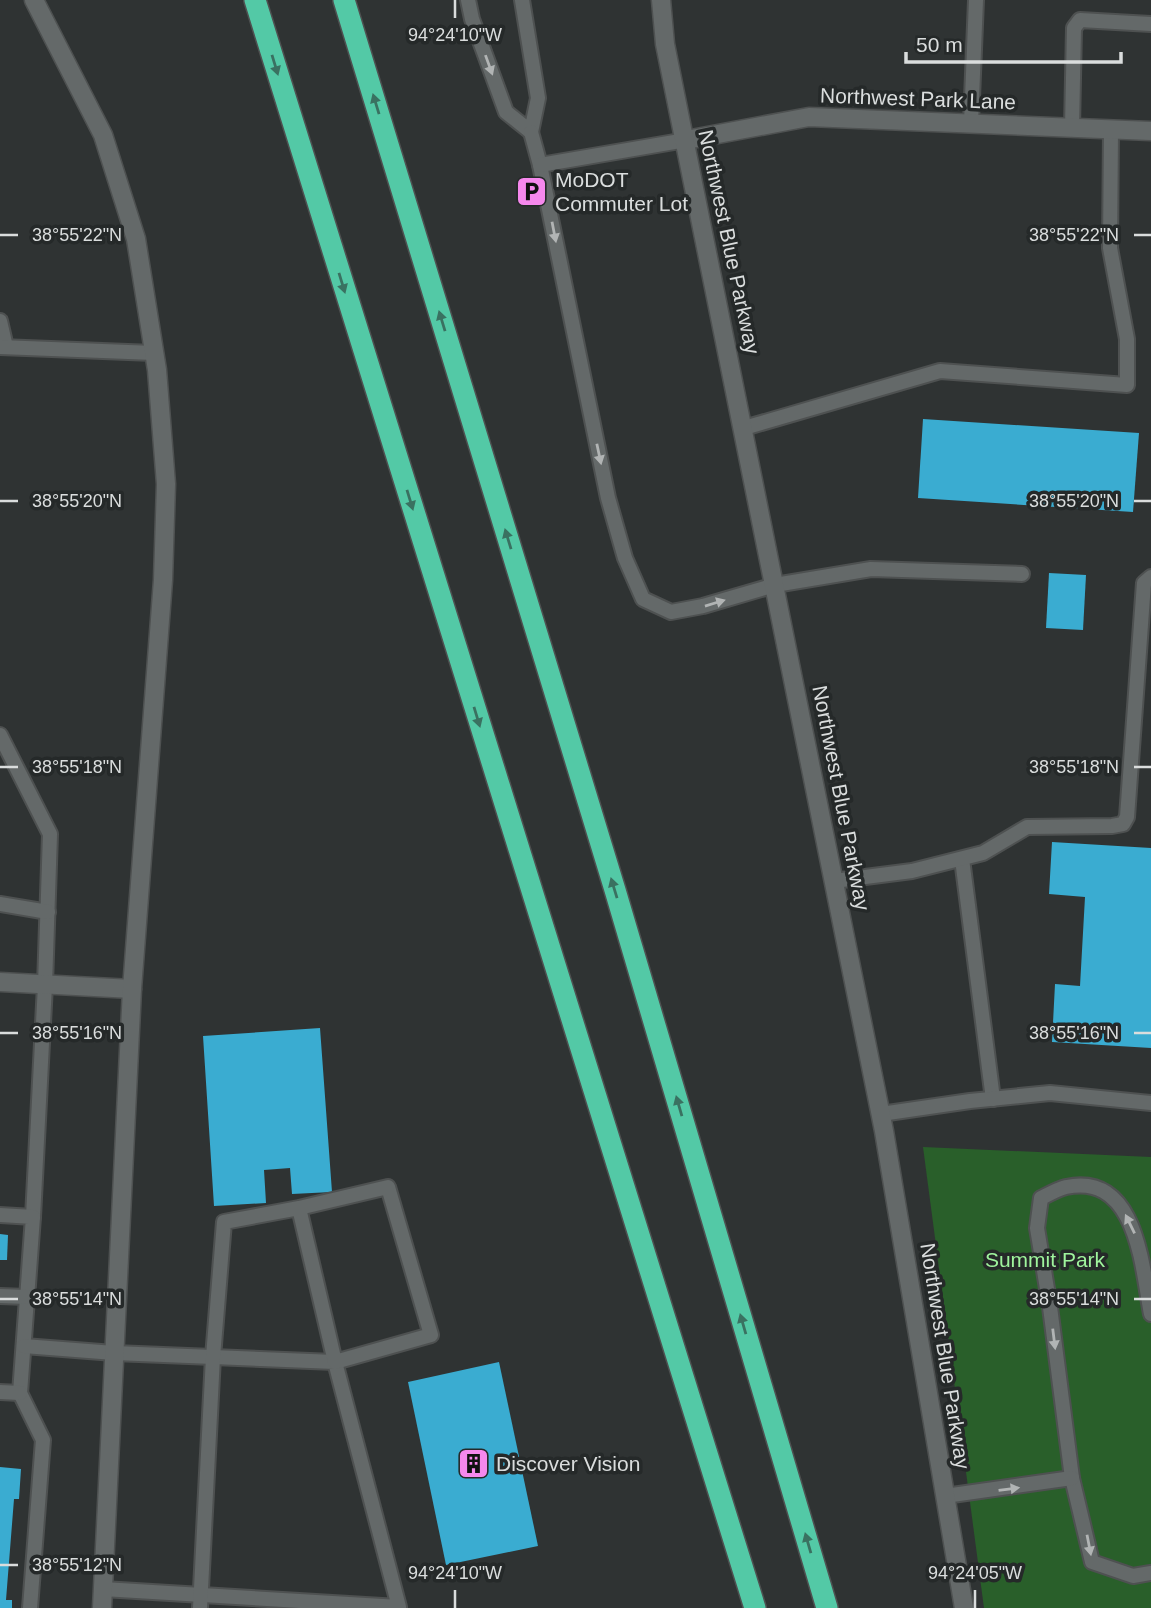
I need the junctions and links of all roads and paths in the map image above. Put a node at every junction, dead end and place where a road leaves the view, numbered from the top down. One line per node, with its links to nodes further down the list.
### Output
1 (34, 0): 18 (street)
2 (255, 0): 54 (highway, one-way to 54)
3 (344, 0): 55 (highway, one-way to 3)
4 (468, 0): 13 (lane, one-way to 13)
5 (522, 0): 13 (lane)
6 (661, 0): 14 (street, Northwest Blue Parkway)
7 (976, 0): 9 (lane)
8 (1151, 24): 10 (lane)
9 (971, 123): 10 (street, Northwest Park Lane); 14 (street, Northwest Park Lane)
10 (1072, 128): 11 (street, Northwest Park Lane)
11 (1111, 130): 12 (street, Northwest Park Lane); 19 (lane)
12 (1151, 131)
13 (531, 132): 15 (lane)
14 (685, 140): 15 (lane); 19 (street, Northwest Blue Parkway)
15 (540, 165): 22 (lane, one-way to 22)
16 (0, 321): 17 (lane)
17 (3, 347): 18 (lane)
18 (154, 353): 30 (street)
19 (744, 428): 22 (street, Northwest Blue Parkway)
20 (1022, 574): 22 (lane)
21 (1151, 577): 24 (lane)
22 (775, 585): 25 (street, Northwest Blue Parkway)
23 (0, 735): 27 (lane)
24 (962, 859): 25 (lane); 31 (lane)
25 (834, 881): 33 (street, Northwest Blue Parkway)
26 (0, 904): 27 (lane)
27 (48, 912): 29 (lane)
28 (0, 982): 29 (street)
29 (45, 985): 30 (street); 36 (lane)
30 (132, 989): 41 (street)
31 (993, 1099): 32 (lane); 33 (lane)
32 (1151, 1103)
33 (881, 1114): 47 (street, Northwest Blue Parkway)
34 (299, 1208): 42 (lane); 43 (lane); 43 (lane)
35 (0, 1215): 36 (lane)
36 (33, 1217): 38 (lane)
37 (0, 1296): 38 (lane)
38 (27, 1297): 40 (lane)
39 (1151, 1314): 46 (lane, one-way to 46)
40 (24, 1346): 41 (lane); 45 (lane)
41 (114, 1353): 42 (lane); 49 (street)
42 (213, 1357): 43 (lane); 50 (lane)
43 (335, 1362): 51 (lane)
44 (0, 1392): 45 (lane)
45 (20, 1393): 52 (lane)
46 (1072, 1478): 47 (lane, one-way to 46); 48 (lane, one-way to 48)
47 (945, 1496): 56 (street, Northwest Blue Parkway)
48 (1151, 1573)
49 (103, 1589): 50 (lane); 53 (street)
50 (200, 1601): 51 (lane)
51 (399, 1607)
52 (30, 1608)
53 (102, 1608)
54 (755, 1608)
55 (827, 1608)
56 (964, 1608)

